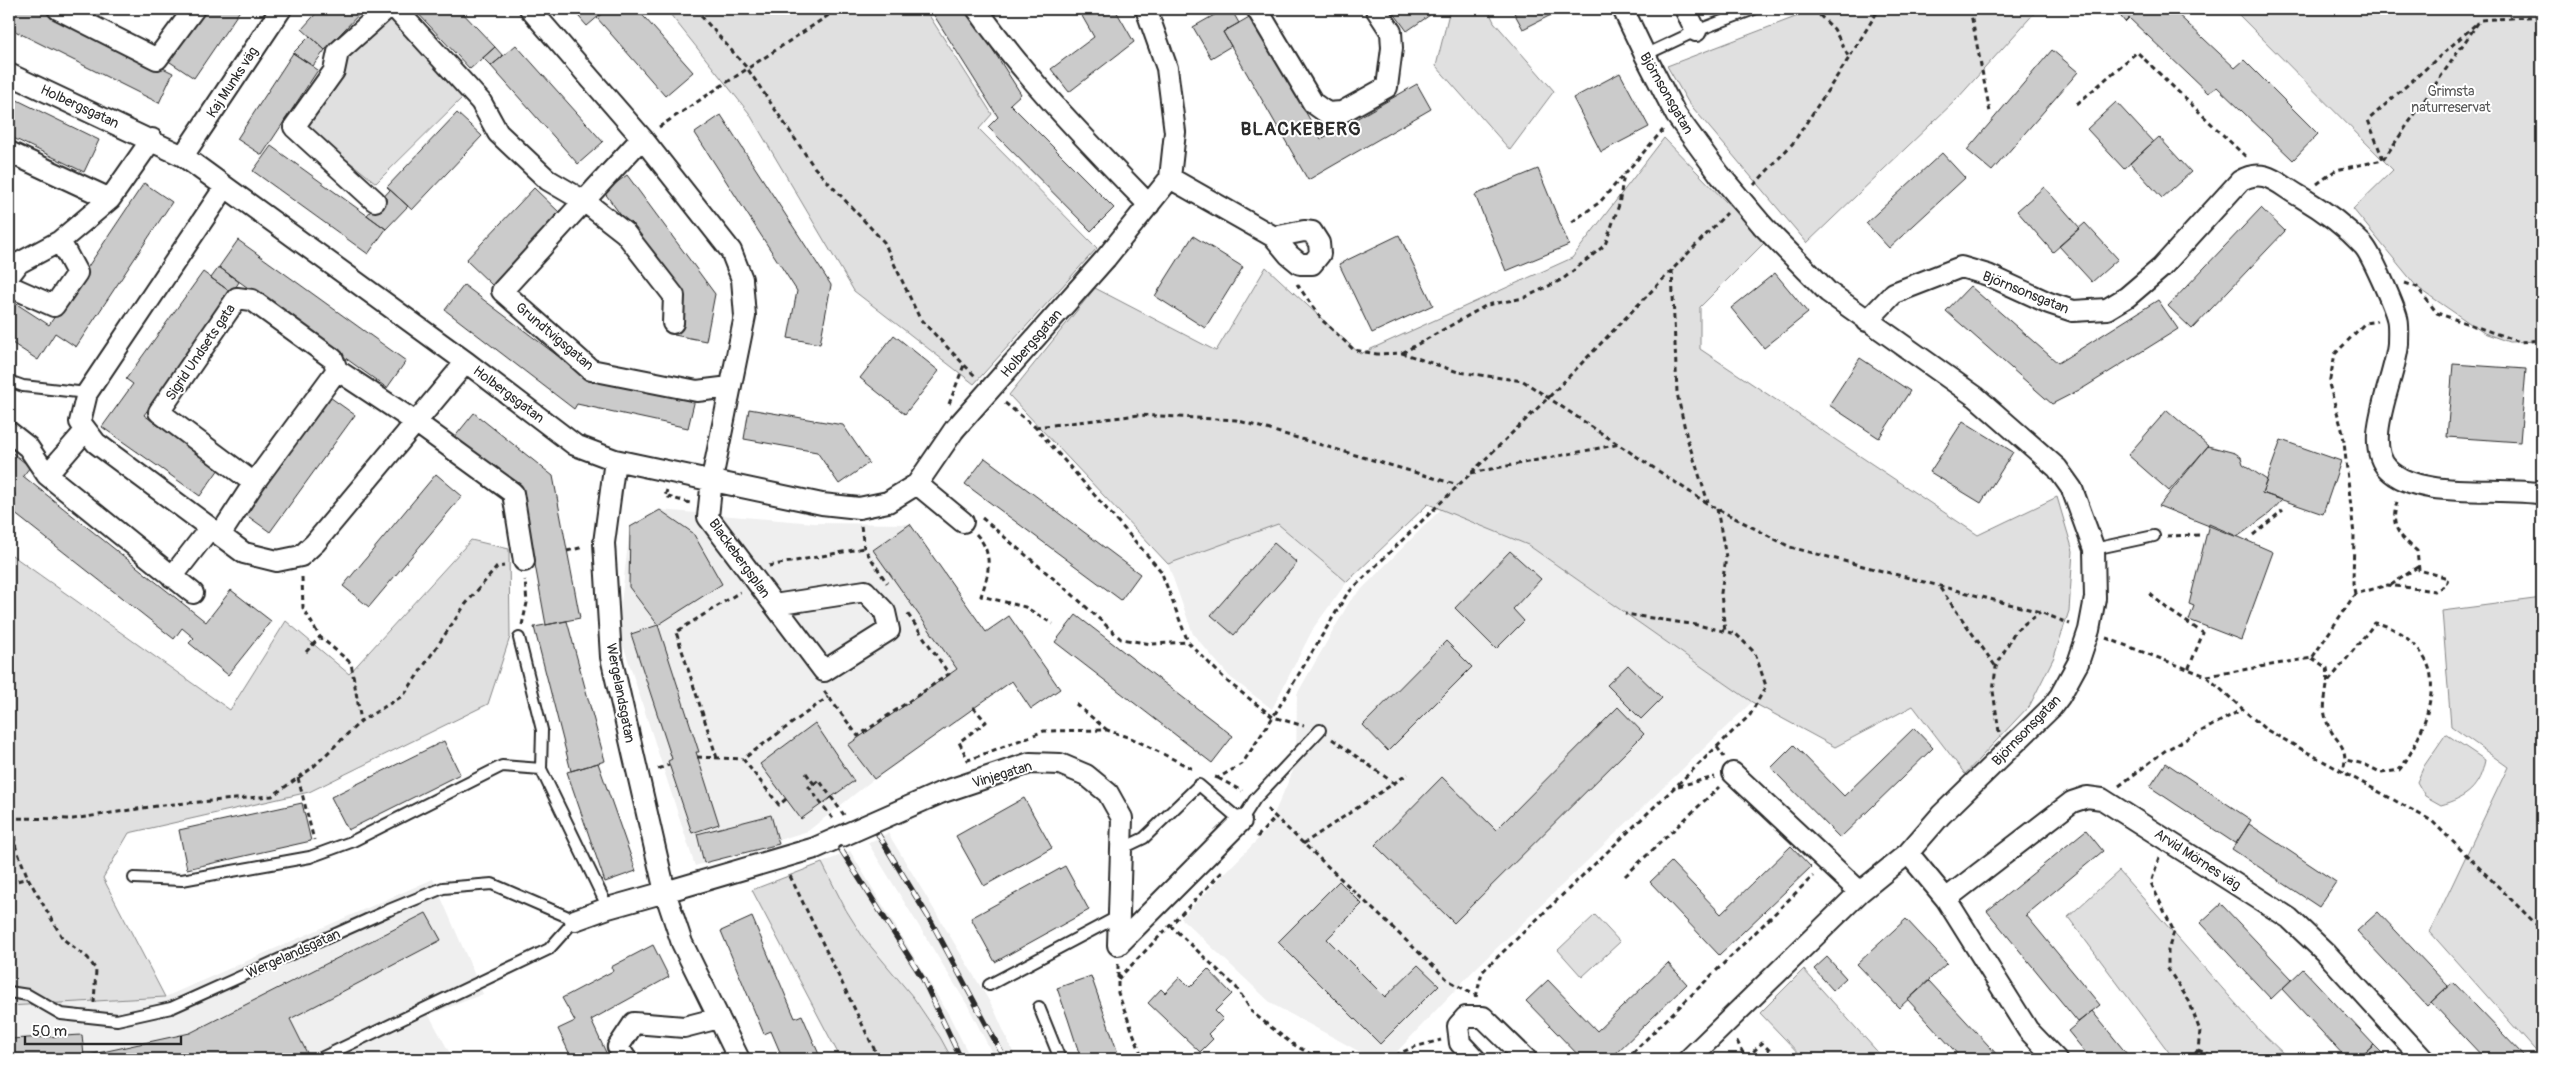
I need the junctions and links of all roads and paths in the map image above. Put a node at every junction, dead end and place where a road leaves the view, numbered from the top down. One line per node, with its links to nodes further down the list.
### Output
1 (58, 9): 2 (street)
2 (194, 9)
3 (281, 9): 30 (street, Kaj Munks väg)
4 (395, 9): 38 (street); 39 (street)
5 (530, 9): 27 (street)
6 (695, 9): 22 (path)
7 (838, 9): 22 (path)
8 (977, 9): 40 (street)
9 (1146, 9): 34 (street)
10 (1257, 9): 11 (street)
11 (1376, 9)
12 (1623, 9): 20 (street, Björnsonsgatan)
13 (1685, 9): 19 (street)
14 (1754, 9): 19 (lane)
15 (1813, 9): 21 (path)
16 (1970, 9): 25 (path)
17 (2542, 16): 18 (path)
18 (2480, 20): 31 (path); 31 (path)
19 (1696, 31): 20 (lane)
20 (1644, 56): 26 (street, Björnsonsgatan)
21 (1849, 58)
22 (747, 68): 27 (path); 55 (path)
23 (9, 74): 28 (street, Holbergsgatan)
24 (2076, 104): 33 (path)
25 (1990, 112)
26 (1676, 115): 32 (path); 50 (street, Björnsonsgatan, bridge)
27 (642, 138): 39 (street, Grundtvigsgatan); 59 (street)
28 (152, 139): 30 (street, Holbergsgatan); 37 (street)
29 (9, 152): 37 (street)
30 (184, 156): 35 (street, Holbergsgatan)
31 (2383, 160): 36 (path)
32 (1624, 174): 41 (path); 53 (path)
33 (2265, 176): 36 (street); 50 (street, Björnsonsgatan)
34 (1170, 178): 40 (street, Holbergsgatan); 42 (street)
35 (225, 187): 54 (street, Holbergsgatan); 61 (street)
36 (2300, 197): 46 (street)
37 (110, 199): 43 (street)
38 (375, 201)
39 (584, 201): 51 (street); 59 (street, Grundtvigsgatan)
40 (1149, 204): 75 (street, Holbergsgatan, bridge)
41 (1572, 222)
42 (1274, 236): 44 (street); 44 (street)
43 (60, 241): 47 (street); 48 (street)
44 (1300, 264): 53 (path)
45 (1672, 270): 78 (path)
46 (2376, 272): 49 (street); 52 (path)
47 (9, 276)
48 (9, 286)
49 (2397, 318): 73 (street); 98 (path)
50 (1867, 321): 88 (street, Björnsonsgatan)
51 (673, 323)
52 (2542, 340)
53 (1402, 353): 62 (path)
54 (466, 362): 64 (street); 69 (street, Holbergsgatan)
55 (964, 365): 58 (path); 60 (path)
56 (337, 370): 64 (street, Sigrid Undsets gata); 74 (street); 74 (street, Sigrid Undsets gata)
57 (9, 381): 61 (lane)
58 (981, 382)
59 (730, 387): 72 (street)
60 (956, 387)
61 (87, 393): 66 (street)
62 (1549, 397): 68 (path); 70 (path)
63 (1005, 402): 65 (path)
64 (417, 423): 89 (street); 90 (street)
65 (1034, 427): 76 (path); 108 (path)
66 (86, 430): 71 (street); 82 (street)
67 (9, 432): 71 (street)
68 (1620, 444): 70 (path); 78 (path)
69 (615, 460): 72 (street, Holbergsgatan); 161 (street, Wergelandsgatan)
70 (1470, 473): 76 (path)
71 (47, 475): 92 (street)
72 (712, 479): 75 (street, Holbergsgatan); 93 (street, Blackebergsplan)
73 (2403, 480): 77 (street); 91 (path)
74 (254, 483): 82 (street)
75 (917, 484): 81 (street)
76 (1458, 485): 119 (path)
77 (2542, 494)
78 (1708, 504): 79 (path)
79 (1717, 508): 95 (path); 104 (path)
80 (2283, 510): 84 (path)
81 (963, 522): 102 (path)
82 (215, 532): 89 (street); 92 (street)
83 (2202, 535): 86 (path)
84 (2253, 535)
85 (862, 536): 93 (path)
86 (2154, 536): 88 (lane)
87 (1020, 549): 108 (path)
88 (2094, 549): 152 (street, Björnsonsgatan, bridge)
89 (301, 556): 105 (path)
90 (524, 561): 106 (path); 120 (path)
91 (2419, 566): 94 (path); 94 (path)
92 (172, 577): 96 (street)
93 (746, 580): 99 (street, Blackebergsplan); 125 (path)
94 (2391, 586): 98 (path)
95 (1939, 587): 100 (path); 111 (path)
96 (193, 593)
97 (2150, 594): 112 (path)
98 (2355, 594): 110 (path)
99 (774, 605): 99 (street, Blackebergsplan)
100 (2040, 612): 103 (path); 111 (path)
101 (1625, 614): 104 (path)
102 (1053, 624)
103 (2077, 627)
104 (1725, 632): 139 (path)
105 (320, 637): 109 (path); 120 (path)
106 (520, 638): 128 (lane)
107 (2105, 638): 112 (path)
108 (1188, 642): 119 (path)
109 (306, 652)
110 (2312, 658): 113 (path); 114 (path)
111 (1996, 667): 123 (path)
112 (2188, 670): 113 (path)
113 (2206, 676): 118 (path)
114 (2329, 681): 127 (path); 127 (path)
115 (828, 697): 126 (path)
116 (1076, 704): 121 (path)
117 (973, 706): 121 (path)
118 (2243, 709): 130 (path); 140 (path)
119 (1274, 717): 122 (path); 136 (path)
120 (361, 721): 135 (path)
121 (1107, 730): 129 (path)
122 (1320, 730): 137 (path); 141 (lane)
123 (2000, 740)
124 (697, 757): 125 (path)
125 (717, 758): 126 (path)
126 (744, 759): 142 (path)
127 (2346, 760): 130 (path)
128 (541, 769): 153 (lane); 164 (lane)
129 (1202, 772)
130 (2344, 772): 169 (path)
131 (806, 773): 138 (path)
132 (1733, 773): 139 (path); 157 (path); 162 (street)
133 (1408, 774): 137 (path)
134 (1210, 775): 136 (path)
135 (298, 778): 143 (path); 153 (path)
136 (1218, 778): 141 (path)
137 (1394, 783): 149 (path)
138 (814, 784): 145 (path); 147 (path)
139 (1676, 787): 149 (path)
140 (2112, 790)
141 (1255, 798): 144 (path); 146 (lane)
142 (786, 799)
143 (10, 818): 158 (path)
144 (1276, 818): 148 (path); 149 (path)
145 (848, 820)
146 (1241, 821): 150 (lane); 165 (street)
147 (837, 826)
148 (1256, 838)
149 (1304, 844)
150 (1121, 849): 154 (street, Vinjegatan); 166 (street, Vinjegatan)
151 (2162, 851): 179 (path)
152 (1908, 853): 162 (street, Björnsonsgatan); 163 (street)
153 (317, 855): 159 (lane)
154 (781, 858): 161 (street, Vinjegatan); 183 (path)
155 (1229, 865): 168 (path)
156 (1814, 874): 190 (path)
157 (1625, 876)
158 (28, 878): 160 (path); 175 (path)
159 (134, 878)
160 (9, 883)
161 (665, 892): 164 (street); 176 (street, Wergelandsgatan)
162 (1860, 892): 191 (street, Björnsonsgatan)
163 (1946, 899): 194 (street); 197 (street, Arvid Mörnes väg)
164 (608, 908): 167 (street)
165 (1153, 910): 168 (path); 170 (street)
166 (1119, 916): 170 (street, Vinjegatan); 172 (lane)
167 (575, 920): 175 (lane, Wergelandsgatan); 180 (lane)
168 (1170, 925): 171 (path); 186 (path)
169 (2542, 930)
170 (1118, 945): 171 (path)
171 (1118, 979): 185 (path)
172 (989, 984)
173 (9, 992): 175 (lane, Wergelandsgatan)
174 (1038, 1007): 184 (lane)
175 (93, 1018)
176 (719, 1018): 181 (street); 182 (street, Wergelandsgatan)
177 (1732, 1034): 192 (path)
178 (1446, 1039): 187 (path)
179 (2198, 1050): 195 (path); 196 (path)
180 (320, 1058)
181 (626, 1059)
182 (739, 1059)
183 (880, 1059)
184 (1060, 1059)
185 (1143, 1059)
186 (1318, 1059)
187 (1387, 1059)
188 (1475, 1059): 189 (street)
189 (1526, 1059)
190 (1626, 1059)
191 (1689, 1059)
192 (1746, 1059): 193 (path)
193 (1778, 1059)
194 (2056, 1059)
195 (2191, 1059)
196 (2214, 1059)
197 (2423, 1059)

